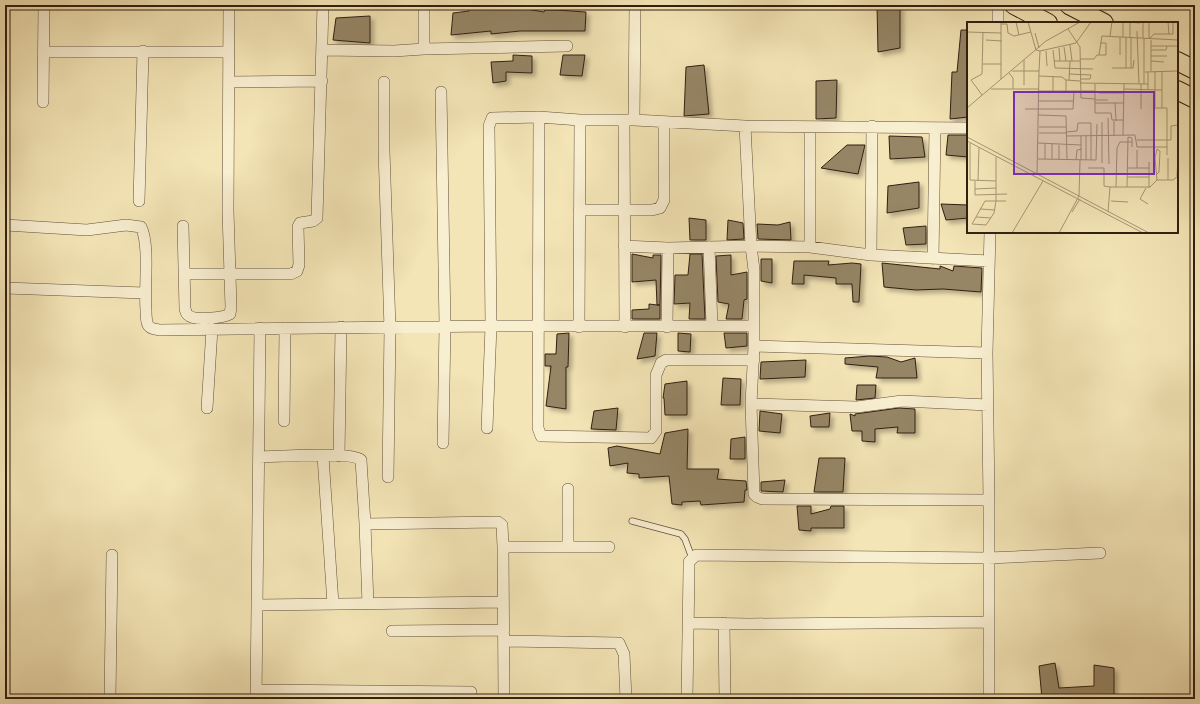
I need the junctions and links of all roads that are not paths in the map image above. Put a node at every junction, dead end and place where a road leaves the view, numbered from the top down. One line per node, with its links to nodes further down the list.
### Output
1 (44, 5): 16 (street)
2 (229, 5): 17 (street)
3 (323, 5): 14 (street)
4 (424, 5): 13 (street)
5 (635, 5): 29 (street)
6 (998, 5): 10 (street)
7 (1014, 5): 11 (main road)
8 (1070, 5): 9 (main road)
9 (1096, 17)
10 (998, 22)
11 (1046, 22)
12 (567, 46): 13 (street)
13 (424, 49): 14 (street)
14 (322, 50): 20 (street)
15 (143, 51): 16 (street); 17 (street); 36 (street)
16 (44, 52): 26 (street)
17 (229, 52): 21 (street)
18 (1178, 62): 19 (main road)
19 (1195, 70)
20 (322, 81): 21 (street); 50 (street)
21 (229, 82): 50 (street)
22 (384, 82): 65 (street)
23 (1178, 90): 25 (main road)
24 (440, 92): 54 (street)
25 (1195, 99)
26 (43, 102)
27 (539, 117): 28 (street); 55 (street); 59 (street)
28 (580, 120): 29 (street); 37 (street)
29 (629, 120): 30 (street); 38 (street)
30 (664, 122): 31 (street); 38 (street)
31 (745, 126): 33 (street); 43 (street)
32 (872, 126): 33 (street); 34 (street); 47 (street)
33 (810, 127): 45 (street)
34 (935, 128): 35 (street); 48 (street)
35 (967, 128)
36 (139, 201)
37 (580, 210): 38 (street); 60 (street)
38 (624, 210): 42 (street)
39 (5, 225): 53 (street)
40 (183, 226): 51 (street)
41 (990, 233): 49 (street)
42 (624, 246): 46 (street); 61 (street)
43 (751, 246): 44 (street); 45 (street); 57 (street)
44 (709, 247): 46 (street); 56 (street)
45 (810, 247): 47 (street)
46 (668, 248): 62 (street)
47 (871, 255): 48 (street)
48 (932, 259): 49 (street)
49 (989, 261): 68 (street)
50 (230, 273): 51 (street); 51 (street)
51 (184, 274)
52 (5, 288): 53 (street)
53 (144, 293): 66 (street)
54 (445, 326): 55 (street); 65 (street); 75 (street)
55 (491, 326): 59 (street); 74 (street)
56 (712, 326): 57 (street); 62 (street)
57 (754, 326): 67 (street)
58 (341, 327): 64 (street); 65 (street); 77 (street)
59 (540, 327): 60 (street); 69 (street)
60 (579, 327): 61 (street)
61 (625, 327): 62 (street)
62 (667, 327)
63 (260, 328): 64 (street); 66 (street); 78 (street)
64 (285, 328): 73 (street)
65 (390, 328): 79 (street)
66 (212, 329): 72 (street)
67 (754, 346): 68 (street); 69 (street)
68 (987, 354): 71 (street)
69 (754, 360): 70 (street)
70 (751, 404): 71 (street); 81 (street)
71 (988, 405): 81 (street)
72 (207, 408)
73 (284, 421)
74 (487, 428)
75 (443, 443)
76 (323, 456): 77 (street); 78 (street); 92 (street)
77 (339, 456): 83 (street)
78 (259, 457): 94 (street)
79 (388, 478)
80 (568, 489): 85 (street)
81 (989, 500): 90 (street)
82 (632, 521): 89 (lane)
83 (364, 524): 84 (street); 93 (street)
84 (504, 547): 85 (street); 91 (street)
85 (568, 547): 86 (street)
86 (609, 547)
87 (1100, 553): 90 (street)
88 (112, 555): 102 (street)
89 (692, 558): 90 (street); 96 (street)
90 (988, 558): 95 (street)
91 (503, 602): 93 (street); 99 (street)
92 (332, 604): 93 (street); 94 (street)
93 (368, 604)
94 (258, 605): 101 (street)
95 (988, 622): 97 (street); 107 (street)
96 (688, 623): 97 (street); 105 (street)
97 (724, 623): 106 (street)
98 (392, 631): 99 (street)
99 (504, 636): 103 (street); 104 (street)
100 (471, 692): 101 (street)
101 (256, 694)
102 (110, 699)
103 (504, 699)
104 (626, 699)
105 (687, 699)
106 (725, 699)
107 (989, 699)

